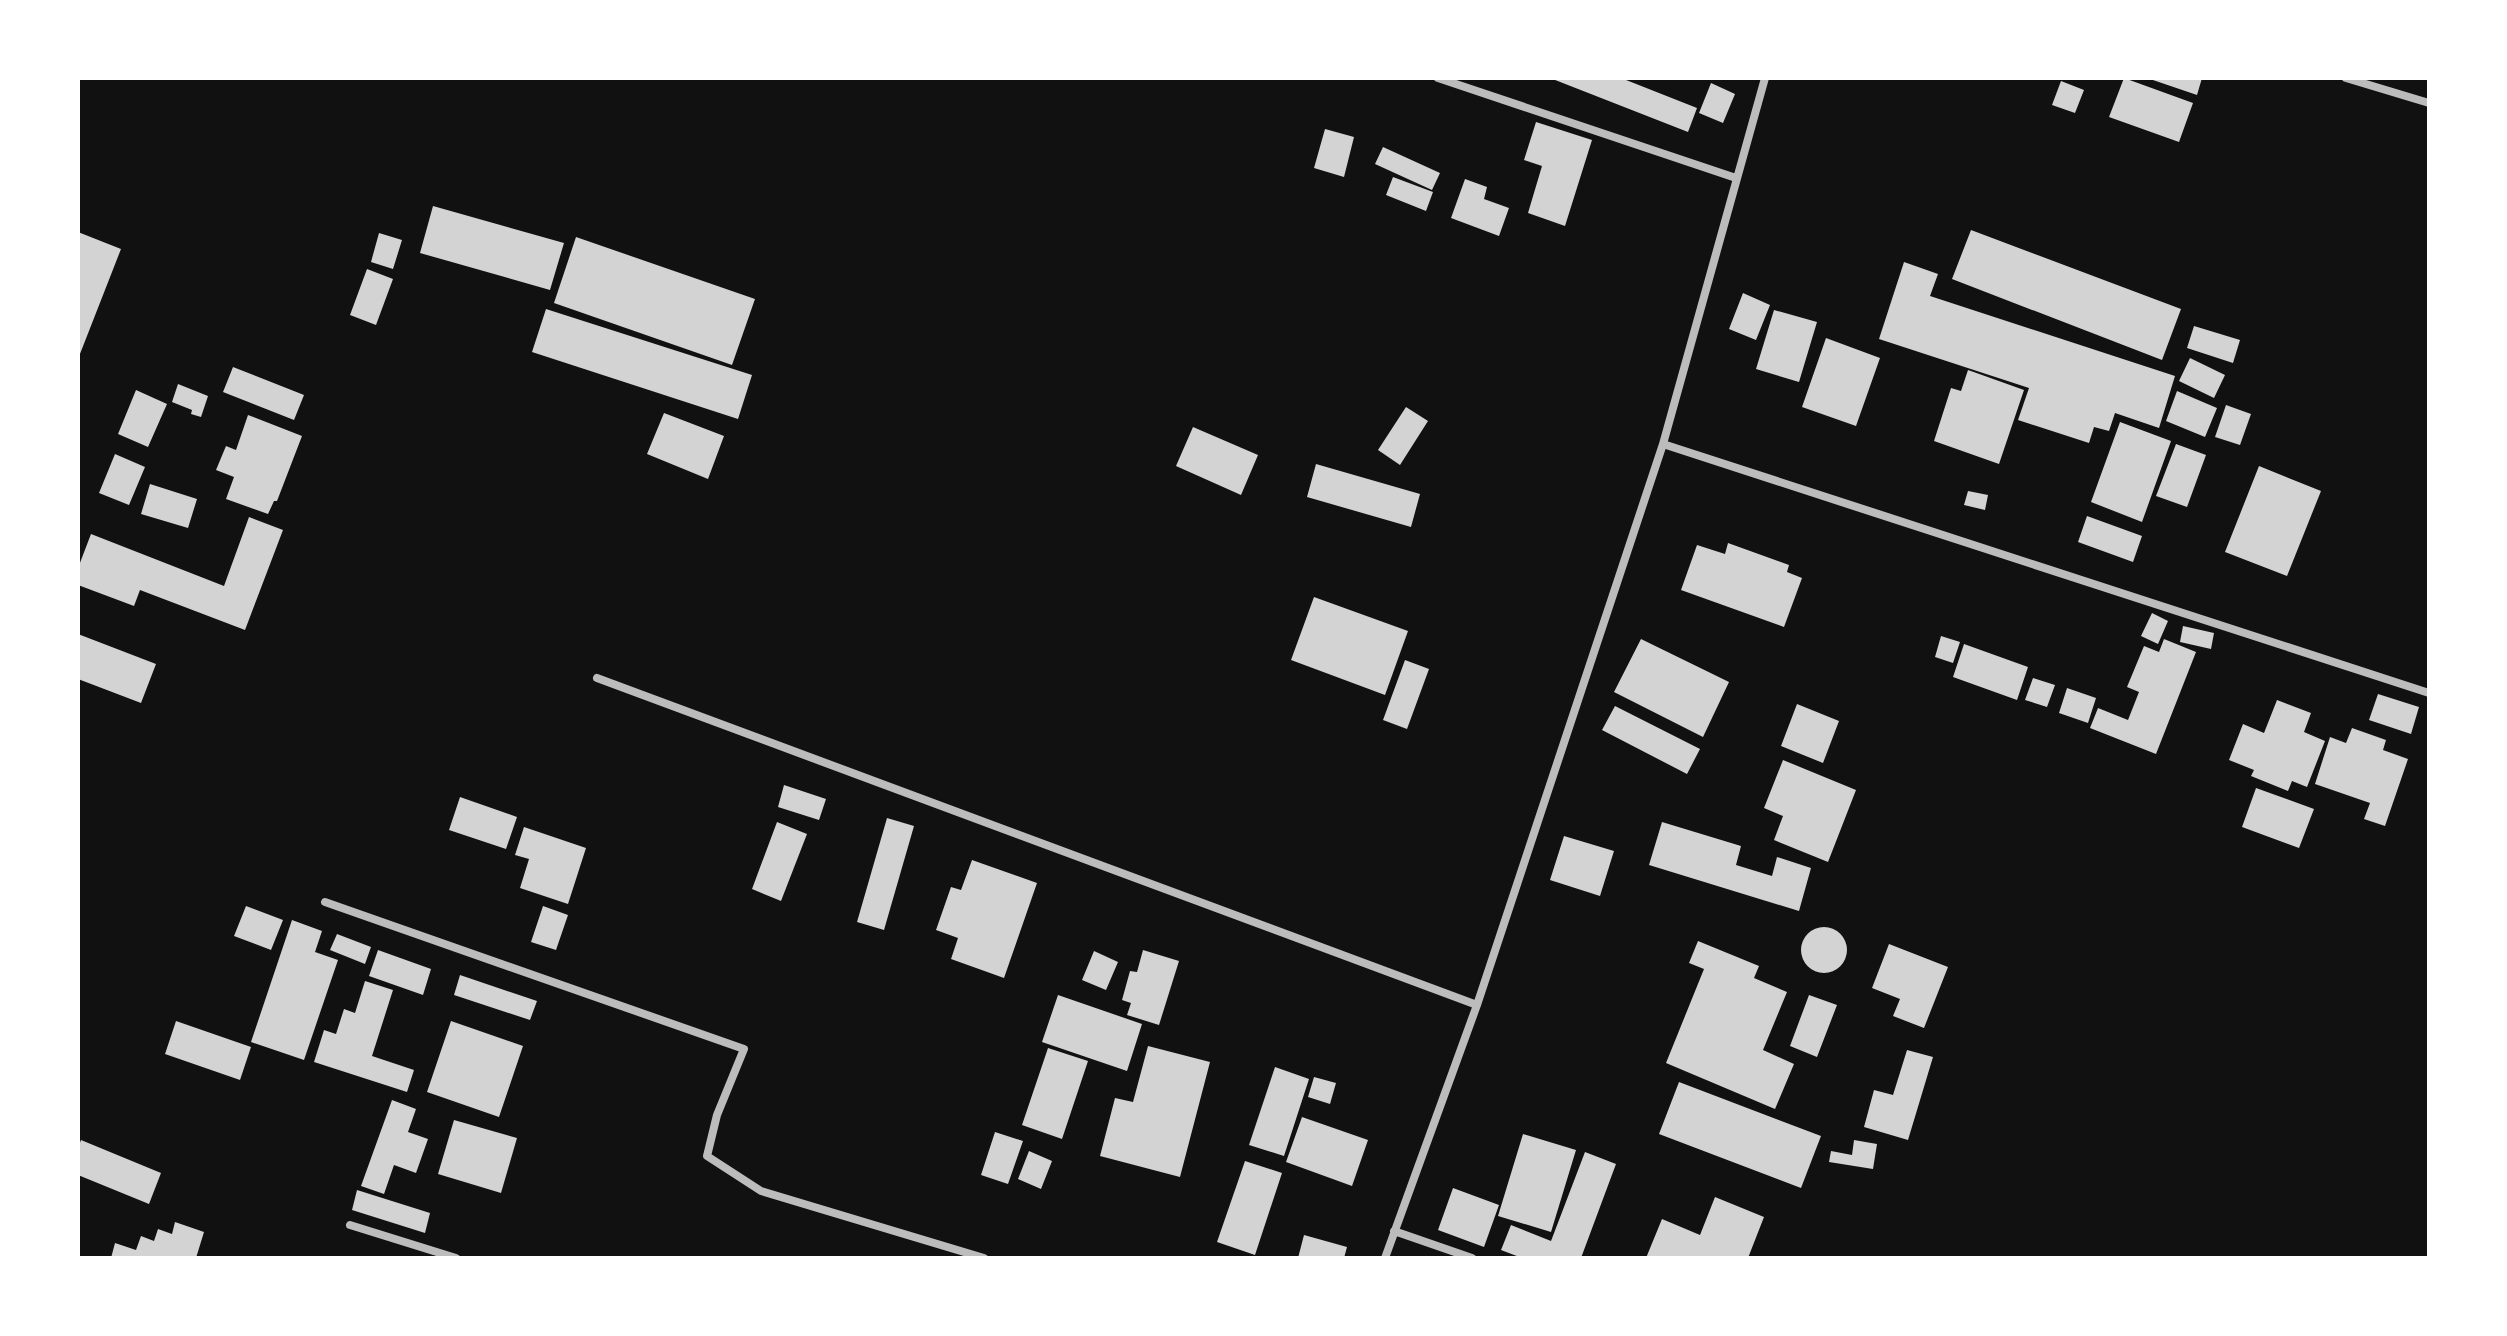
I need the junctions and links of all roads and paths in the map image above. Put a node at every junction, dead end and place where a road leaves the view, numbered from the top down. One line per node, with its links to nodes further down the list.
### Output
1 (1438, 78): 5 (street)
2 (1765, 78): 5 (street)
3 (2346, 78): 4 (street)
4 (2429, 103)
5 (1736, 178): 6 (street)
6 (1663, 444): 8 (street); 10 (street)
7 (597, 678): 10 (street)
8 (2429, 693)
9 (325, 902): 14 (street)
10 (1477, 1005): 12 (street)
11 (350, 1225): 13 (street)
12 (1394, 1231): 15 (street); 16 (street)
13 (456, 1258)
14 (984, 1258)
15 (1385, 1258)
16 (1472, 1258)

